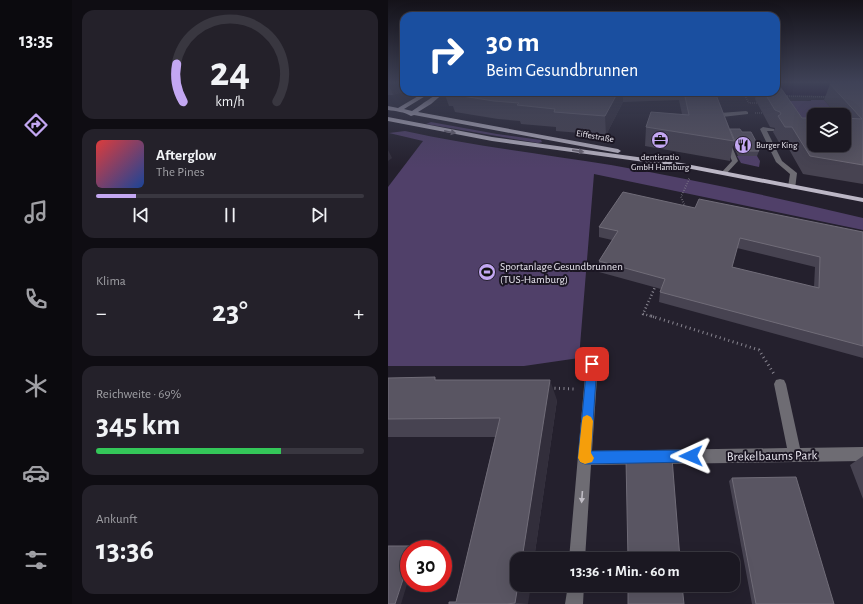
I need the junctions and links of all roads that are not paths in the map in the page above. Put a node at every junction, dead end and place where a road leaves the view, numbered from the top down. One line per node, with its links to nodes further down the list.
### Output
1 (404, 111): 3 (main road, Eiffestraße)
2 (416, 111): 3 (main road)
3 (413, 113): 6 (main road); 9 (main road, Eiffestraße)
4 (746, 114): 10 (street)
5 (388, 119): 6 (main road, Eiffestraße)
6 (398, 121): 7 (main road); 9 (main road, Eiffestraße, one-way to 9)
7 (388, 126)
8 (772, 130): 11 (street)
9 (680, 165): 10 (main road, Eiffestraße)
10 (724, 174): 11 (main road, Eiffestraße)
11 (792, 187): 12 (main road, Eiffestraße)
12 (863, 200)
13 (592, 364): 17 (street)
14 (780, 384): 16 (street)
15 (863, 454): 16 (street, Brekelbaums Park)
16 (795, 455): 17 (street, Brekelbaums Park)
17 (585, 458): 18 (street, one-way to 18)
18 (578, 552)
19 (575, 592): 20 (street)
20 (574, 604)

